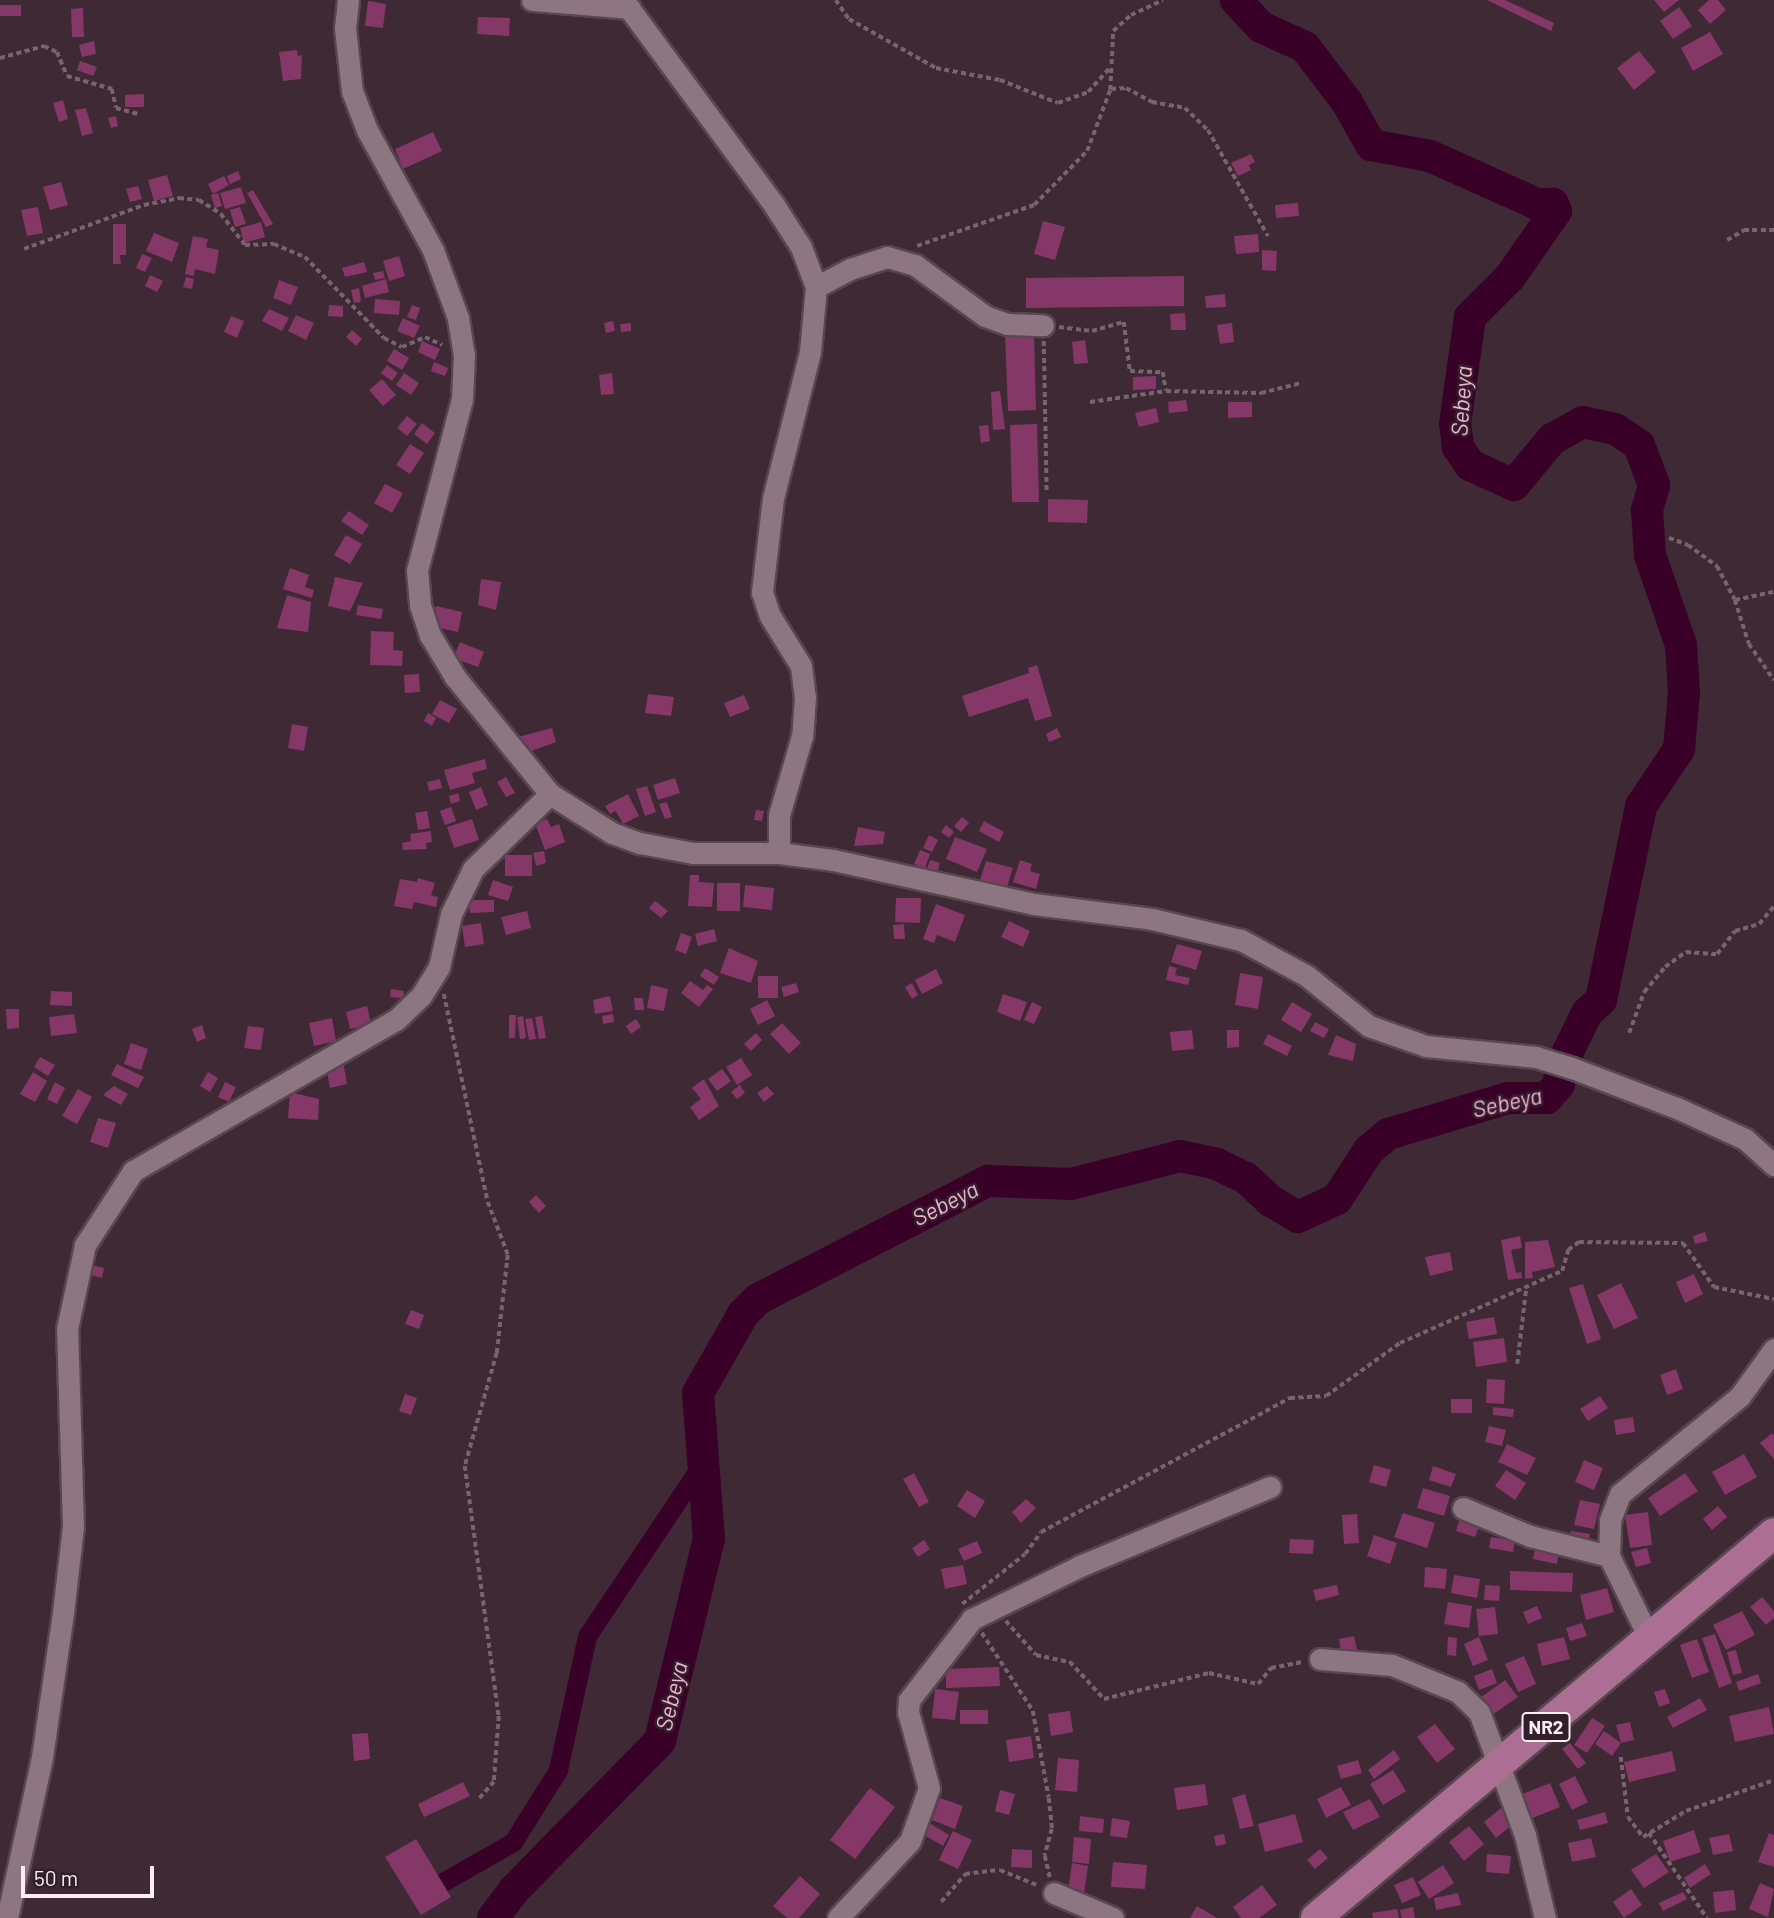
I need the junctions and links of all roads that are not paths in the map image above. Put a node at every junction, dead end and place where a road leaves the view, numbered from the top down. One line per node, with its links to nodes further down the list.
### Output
1 (348, 0): 6 (street)
2 (533, 0): 3 (street)
3 (627, 4): 4 (street)
4 (816, 287): 5 (street); 7 (street)
5 (1043, 325)
6 (550, 794): 7 (street); 18 (street)
7 (779, 853): 8 (street)
8 (1774, 1165)
9 (1774, 1349): 13 (street)
10 (1270, 1487): 19 (street)
11 (1463, 1508): 13 (street)
12 (1774, 1533): 14 (highway, NR2)
13 (1609, 1556): 14 (street)
14 (1650, 1640): 16 (highway, NR2)
15 (1320, 1659): 16 (street)
16 (1500, 1765): 21 (highway, NR2); 22 (street)
17 (1054, 1893): 20 (street)
18 (7, 1918)
19 (838, 1918)
20 (1113, 1918)
21 (1316, 1918)
22 (1545, 1918)

